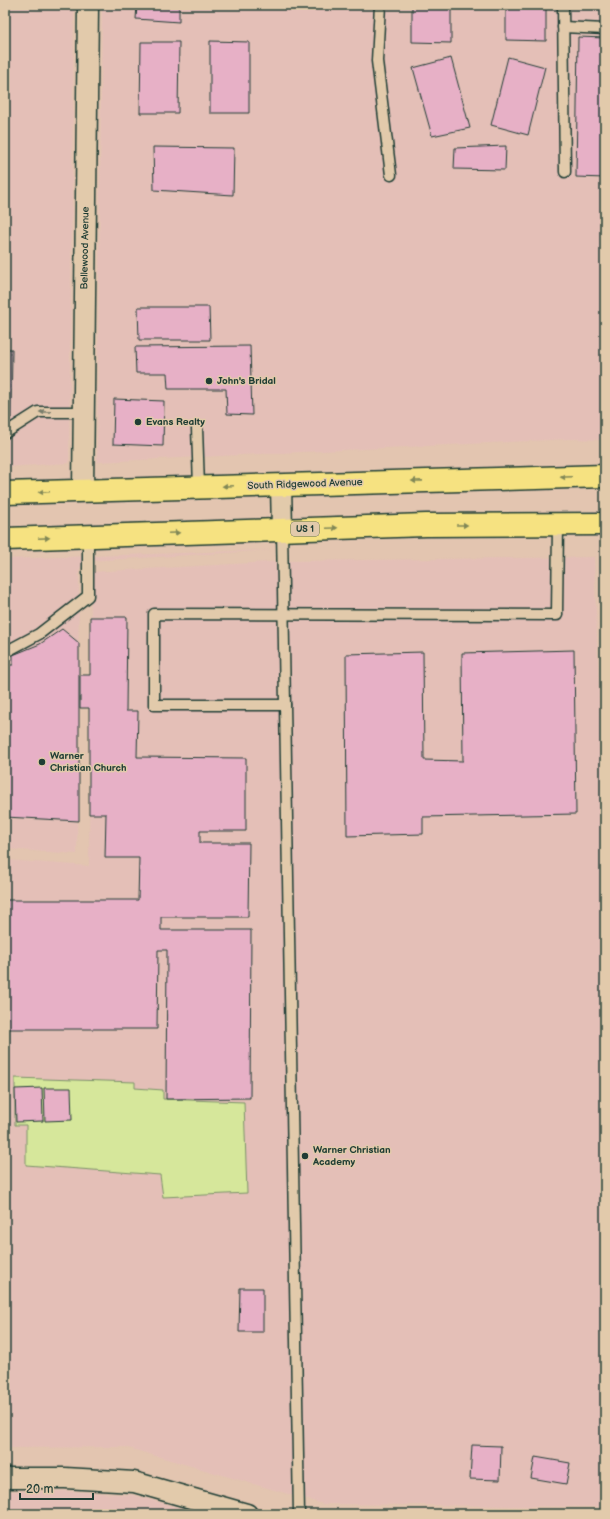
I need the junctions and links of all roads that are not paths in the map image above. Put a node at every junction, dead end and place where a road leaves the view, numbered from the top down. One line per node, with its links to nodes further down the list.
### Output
1 (88, 5): 8 (street, Bellewood Avenue)
2 (380, 5): 7 (lane)
3 (563, 5): 4 (lane)
4 (563, 27): 5 (lane); 6 (lane)
5 (605, 29)
6 (565, 172)
7 (391, 175)
8 (84, 412): 10 (lane, one-way to 10); 14 (street, Bellewood Avenue)
9 (197, 428): 13 (lane)
10 (5, 433)
11 (605, 476): 12 (main road, South Ridgewood Avenue, one-way to 12)
12 (281, 485): 13 (main road, South Ridgewood Avenue, one-way to 13); 18 (street)
13 (199, 487): 14 (main road, South Ridgewood Avenue)
14 (83, 491): 15 (main road, South Ridgewood Avenue, one-way to 15)
15 (5, 493)
16 (558, 524): 17 (main road, US 1); 18 (main road, US 1, one-way to 16); 21 (lane)
17 (605, 524)
18 (282, 530): 19 (main road, US 1, one-way to 18); 21 (lane)
19 (88, 536): 20 (main road, US 1, one-way to 19); 22 (lane)
20 (5, 539)
21 (284, 614): 23 (lane); 23 (lane)
22 (5, 650)
23 (285, 705): 26 (lane)
24 (5, 1478): 25 (street)
25 (247, 1514)
26 (299, 1514)

